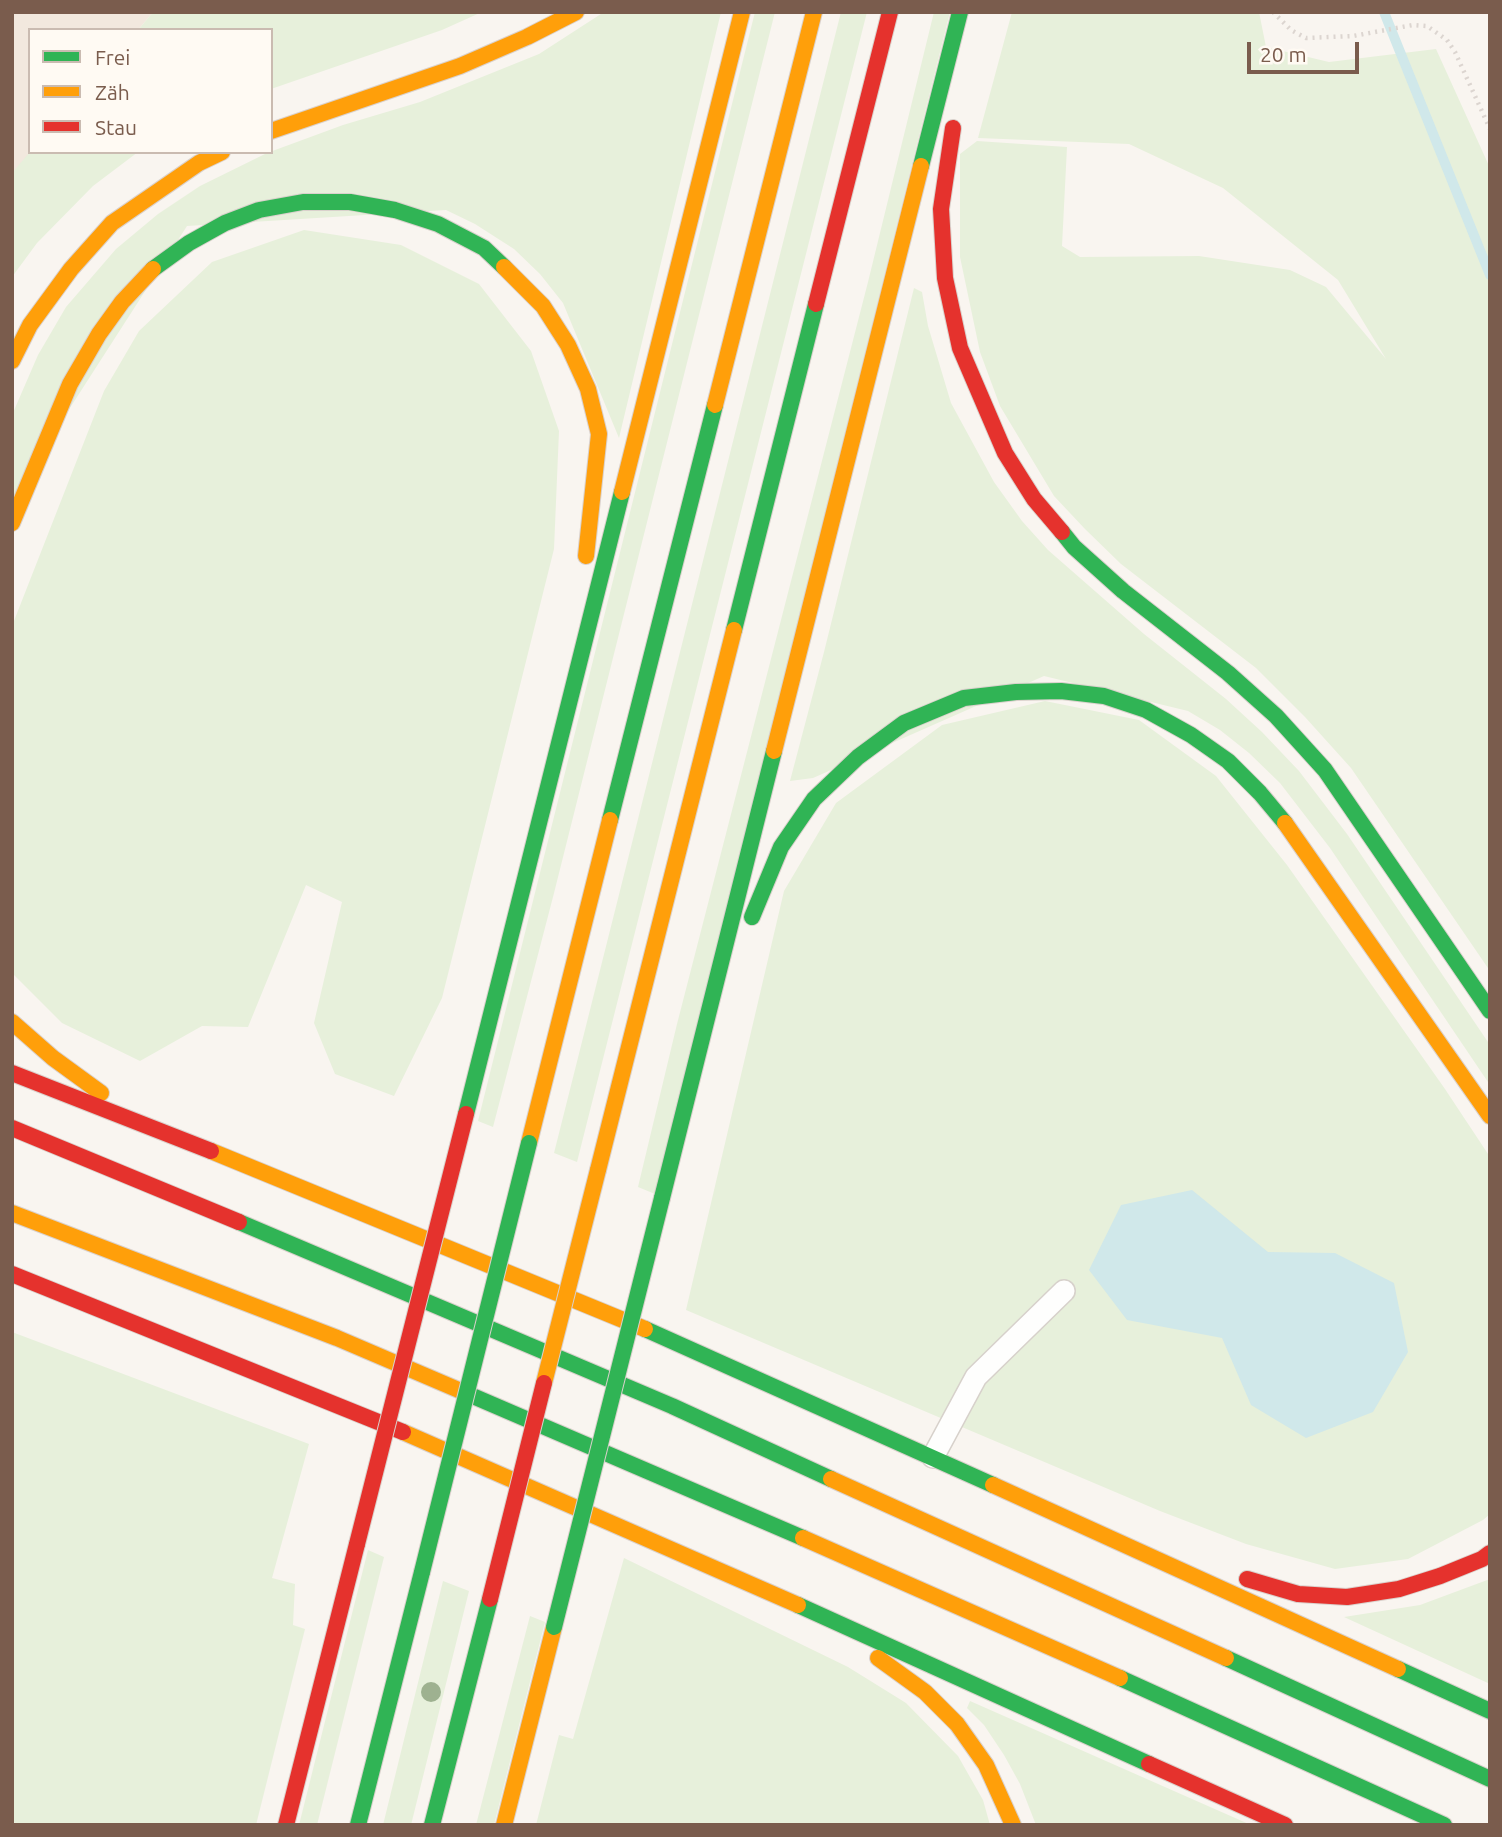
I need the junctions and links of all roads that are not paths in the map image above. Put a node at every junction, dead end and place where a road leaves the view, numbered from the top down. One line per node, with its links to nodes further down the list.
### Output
1 (576, 12): 9 (highway)
2 (742, 12): 13 (highway)
3 (814, 12): 31 (highway, bridge)
4 (890, 12): 32 (highway, bridge)
5 (960, 12): 16 (highway)
6 (973, 12): 7 (highway)
7 (966, 54)
8 (956, 109): 14 (highway)
9 (273, 130)
10 (218, 154): 11 (highway)
11 (12, 360)
12 (12, 523): 13 (highway)
13 (572, 691): 30 (highway, bridge)
14 (1490, 1011)
15 (12, 1021): 19 (highway)
16 (696, 1059): 18 (highway); 33 (highway, bridge)
17 (12, 1073): 19 (highway)
18 (1490, 1116)
19 (142, 1124): 24 (highway)
20 (12, 1128): 29 (highway)
21 (12, 1213): 36 (highway)
22 (12, 1274): 27 (highway)
23 (1063, 1292): 24 (lane)
24 (933, 1457): 25 (highway)
25 (1083, 1526): 26 (highway); 28 (highway)
26 (1490, 1553)
27 (721, 1570): 34 (highway); 35 (highway)
28 (1490, 1711)
29 (1490, 1779)
30 (286, 1825)
31 (358, 1825)
32 (432, 1825)
33 (504, 1825)
34 (1013, 1825)
35 (1285, 1825)
36 (1444, 1825)

